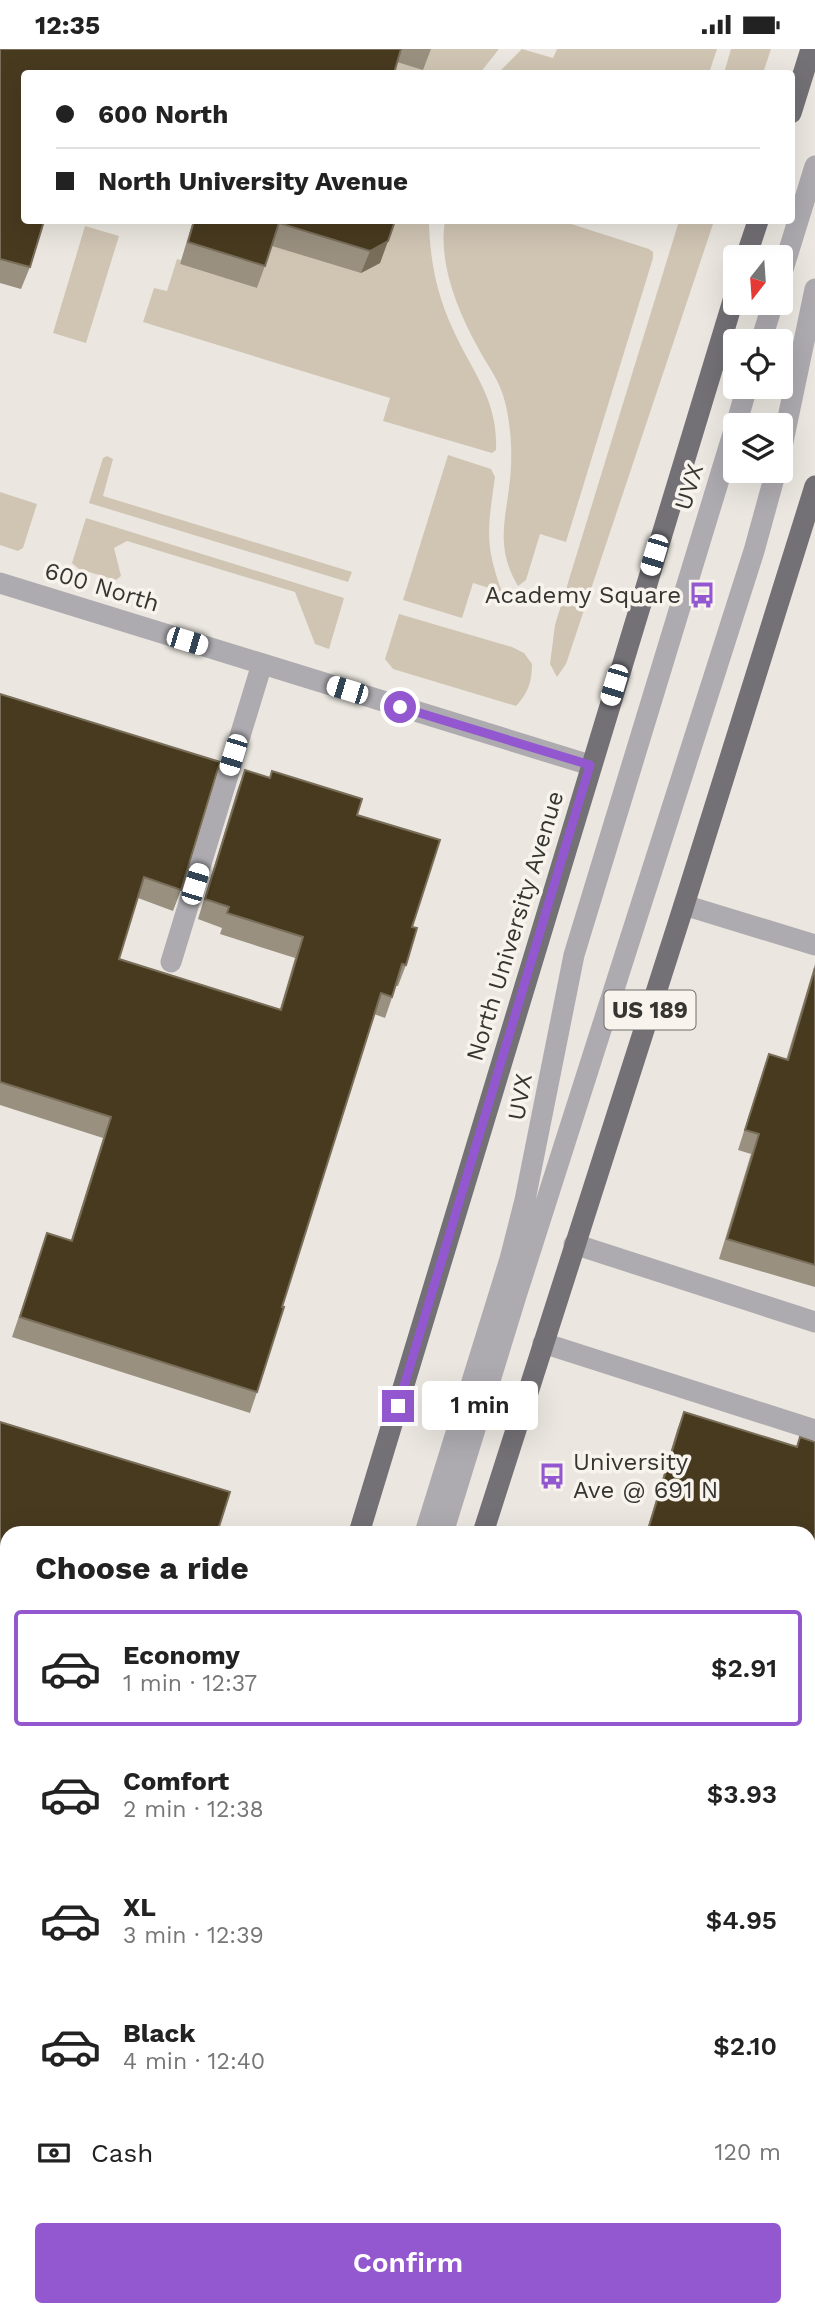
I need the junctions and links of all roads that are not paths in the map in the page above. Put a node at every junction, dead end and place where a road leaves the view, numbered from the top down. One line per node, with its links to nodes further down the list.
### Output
1 (811, 49): 2 (highway)
2 (795, 100)
3 (815, 166): 6 (street)
4 (757, 224): 5 (highway)
5 (750, 245)
6 (791, 245)
7 (815, 289): 9 (street)
8 (729, 315): 15 (highway, North University Avenue)
9 (789, 413)
10 (723, 465): 24 (street, UVX)
11 (773, 483): 25 (street)
12 (814, 492): 16 (highway, US 189)
13 (0, 583): 14 (street, 600 North)
14 (262, 664): 15 (street, 600 North); 18 (street)
15 (590, 765): 23 (highway, North University Avenue)
16 (684, 905): 17 (street); 19 (highway, US 189)
17 (815, 945)
18 (171, 962)
19 (574, 1244): 20 (street); 21 (highway, US 189)
20 (815, 1322)
21 (543, 1343): 22 (street); 26 (highway, US 189)
22 (815, 1430)
23 (361, 1526)
24 (427, 1526)
25 (445, 1526)
26 (485, 1526)

